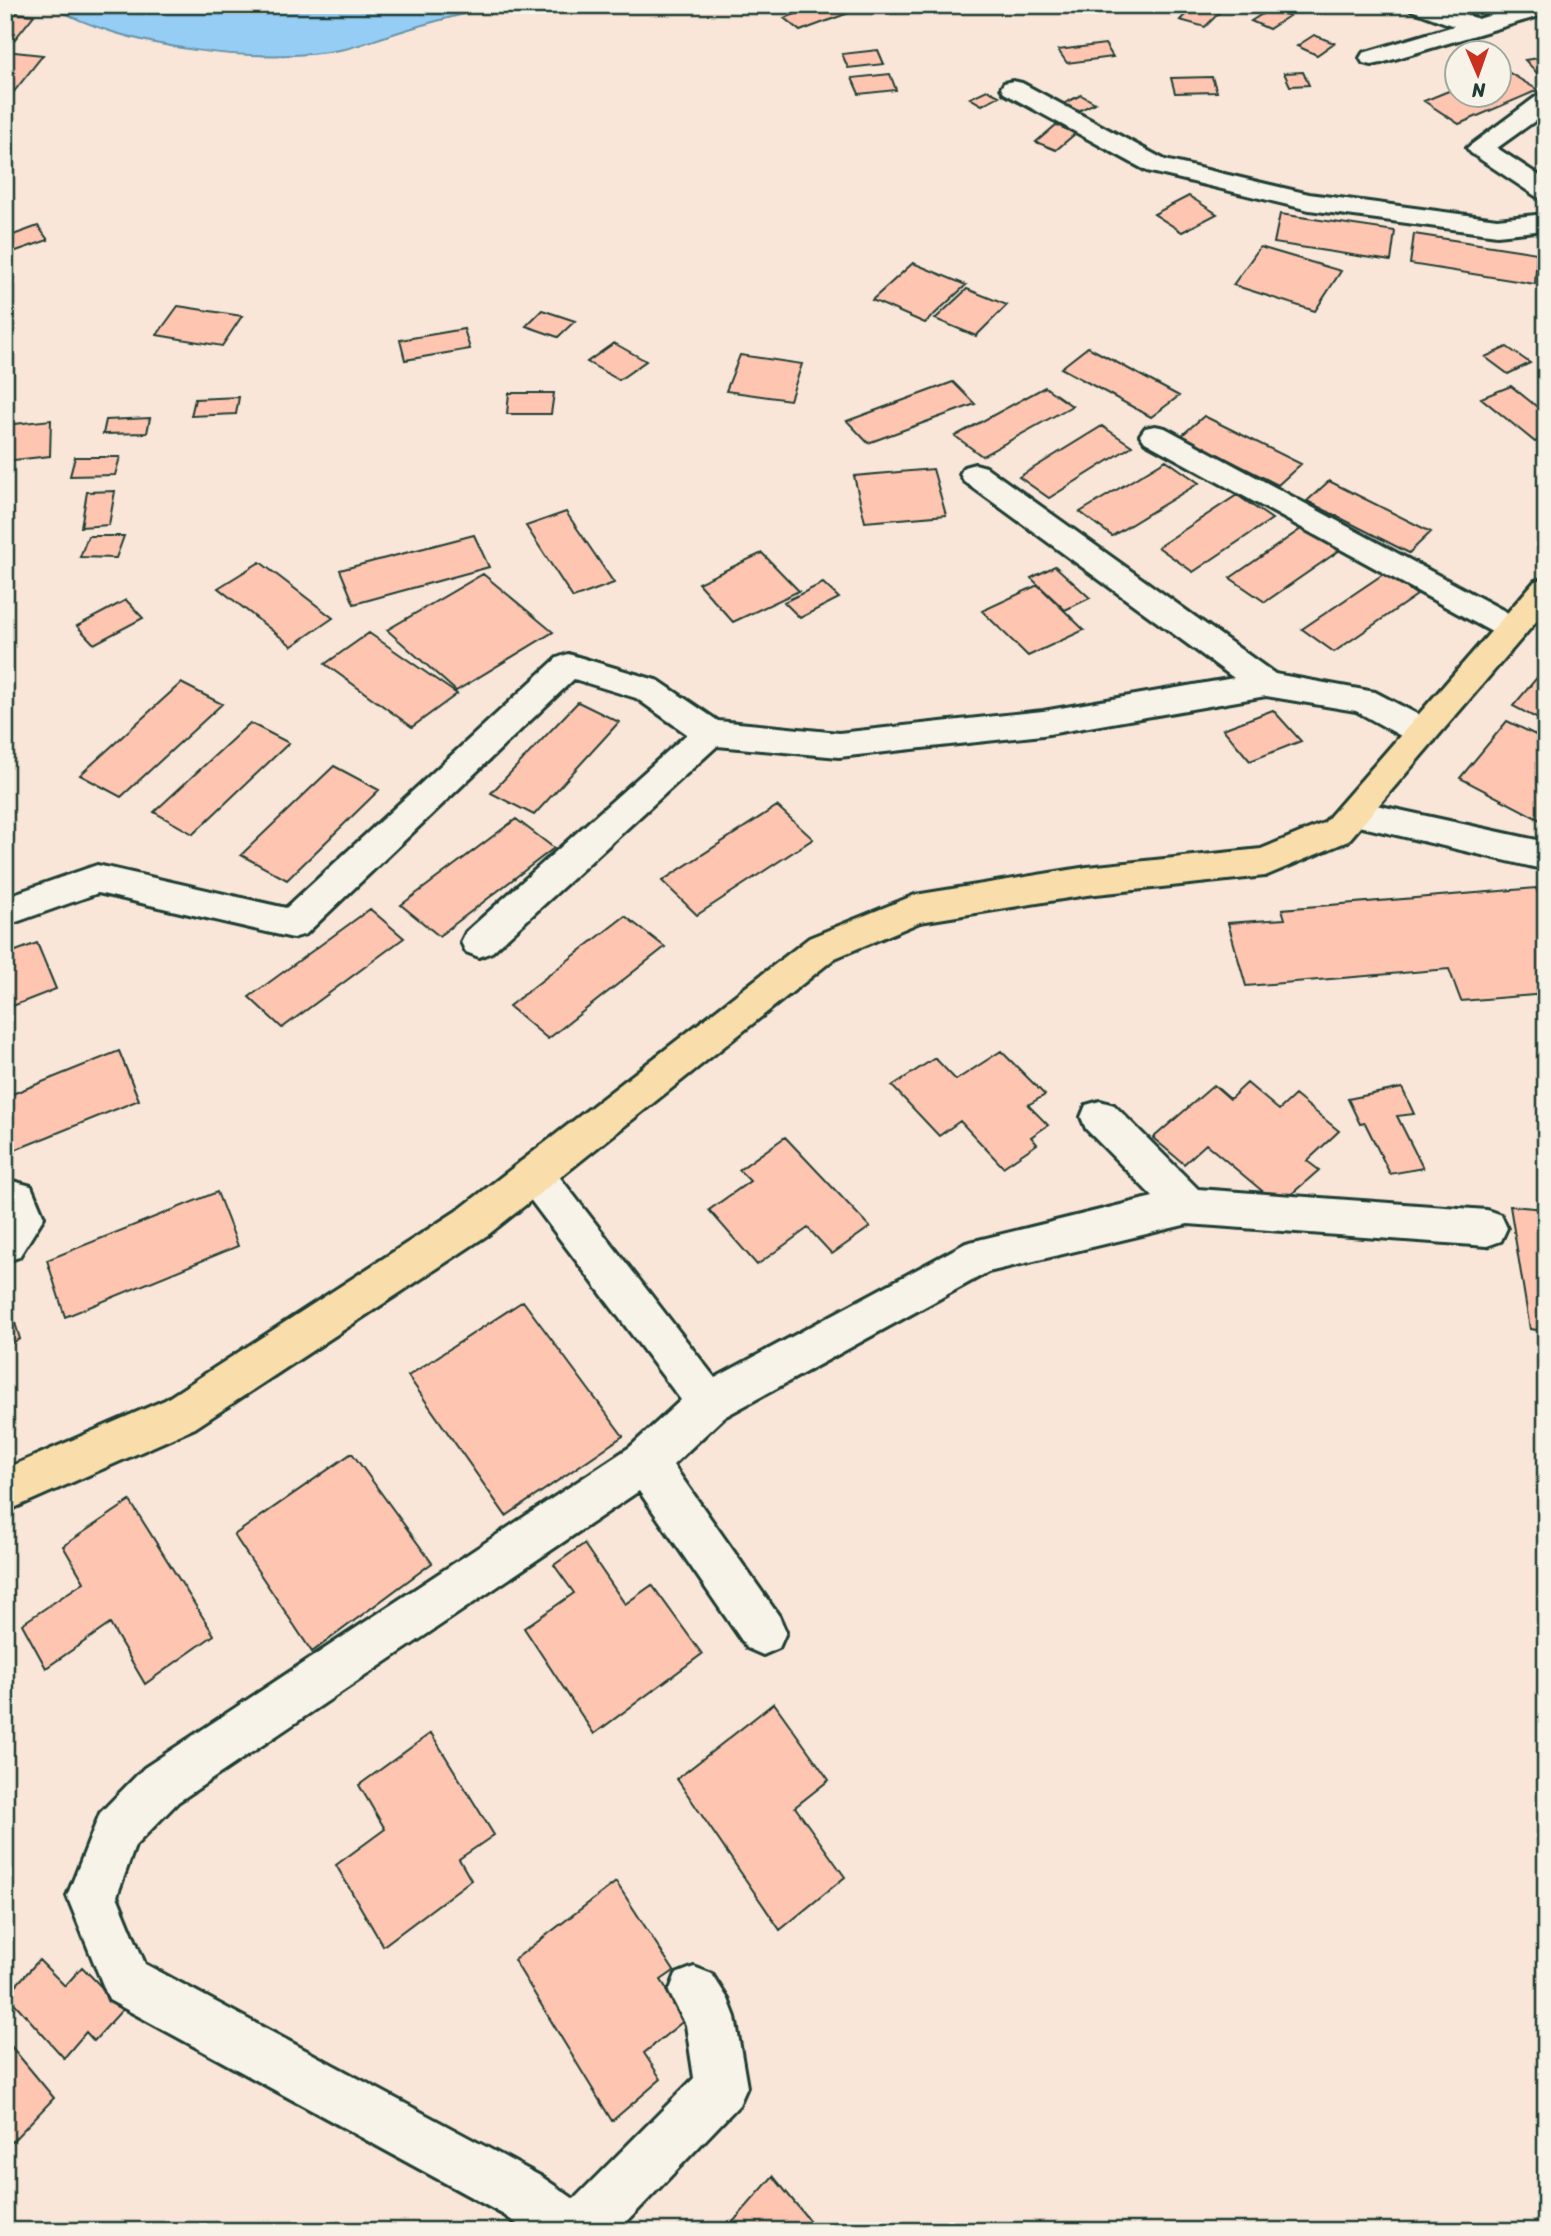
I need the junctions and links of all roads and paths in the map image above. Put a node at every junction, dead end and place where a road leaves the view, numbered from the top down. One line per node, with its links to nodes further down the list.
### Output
1 (1419, 5): 3 (street)
2 (1546, 7): 3 (street)
3 (1477, 27): 4 (street)
4 (1372, 58)
5 (1013, 88): 8 (street)
6 (1546, 101): 7 (street)
7 (1546, 192)
8 (1546, 222)
9 (1155, 435): 12 (street)
10 (975, 474): 13 (street)
11 (1546, 589): 12 (main road)
12 (1512, 629): 14 (main road)
13 (1266, 684): 14 (street); 15 (street)
14 (1422, 732): 16 (main road)
15 (709, 733): 18 (street); 19 (street)
16 (1353, 813): 17 (street); 21 (main road)
17 (1546, 856)
18 (5, 912)
19 (479, 942)
20 (1100, 1117): 23 (street)
21 (534, 1174): 26 (street); 28 (main road)
22 (5, 1196): 25 (street)
23 (1188, 1206): 24 (street); 26 (street)
24 (1487, 1228)
25 (5, 1244)
26 (709, 1403): 27 (street)
27 (645, 1462): 29 (street); 31 (street)
28 (5, 1491)
29 (763, 1632)
30 (694, 1992): 32 (street)
31 (574, 2231)
32 (581, 2231)

